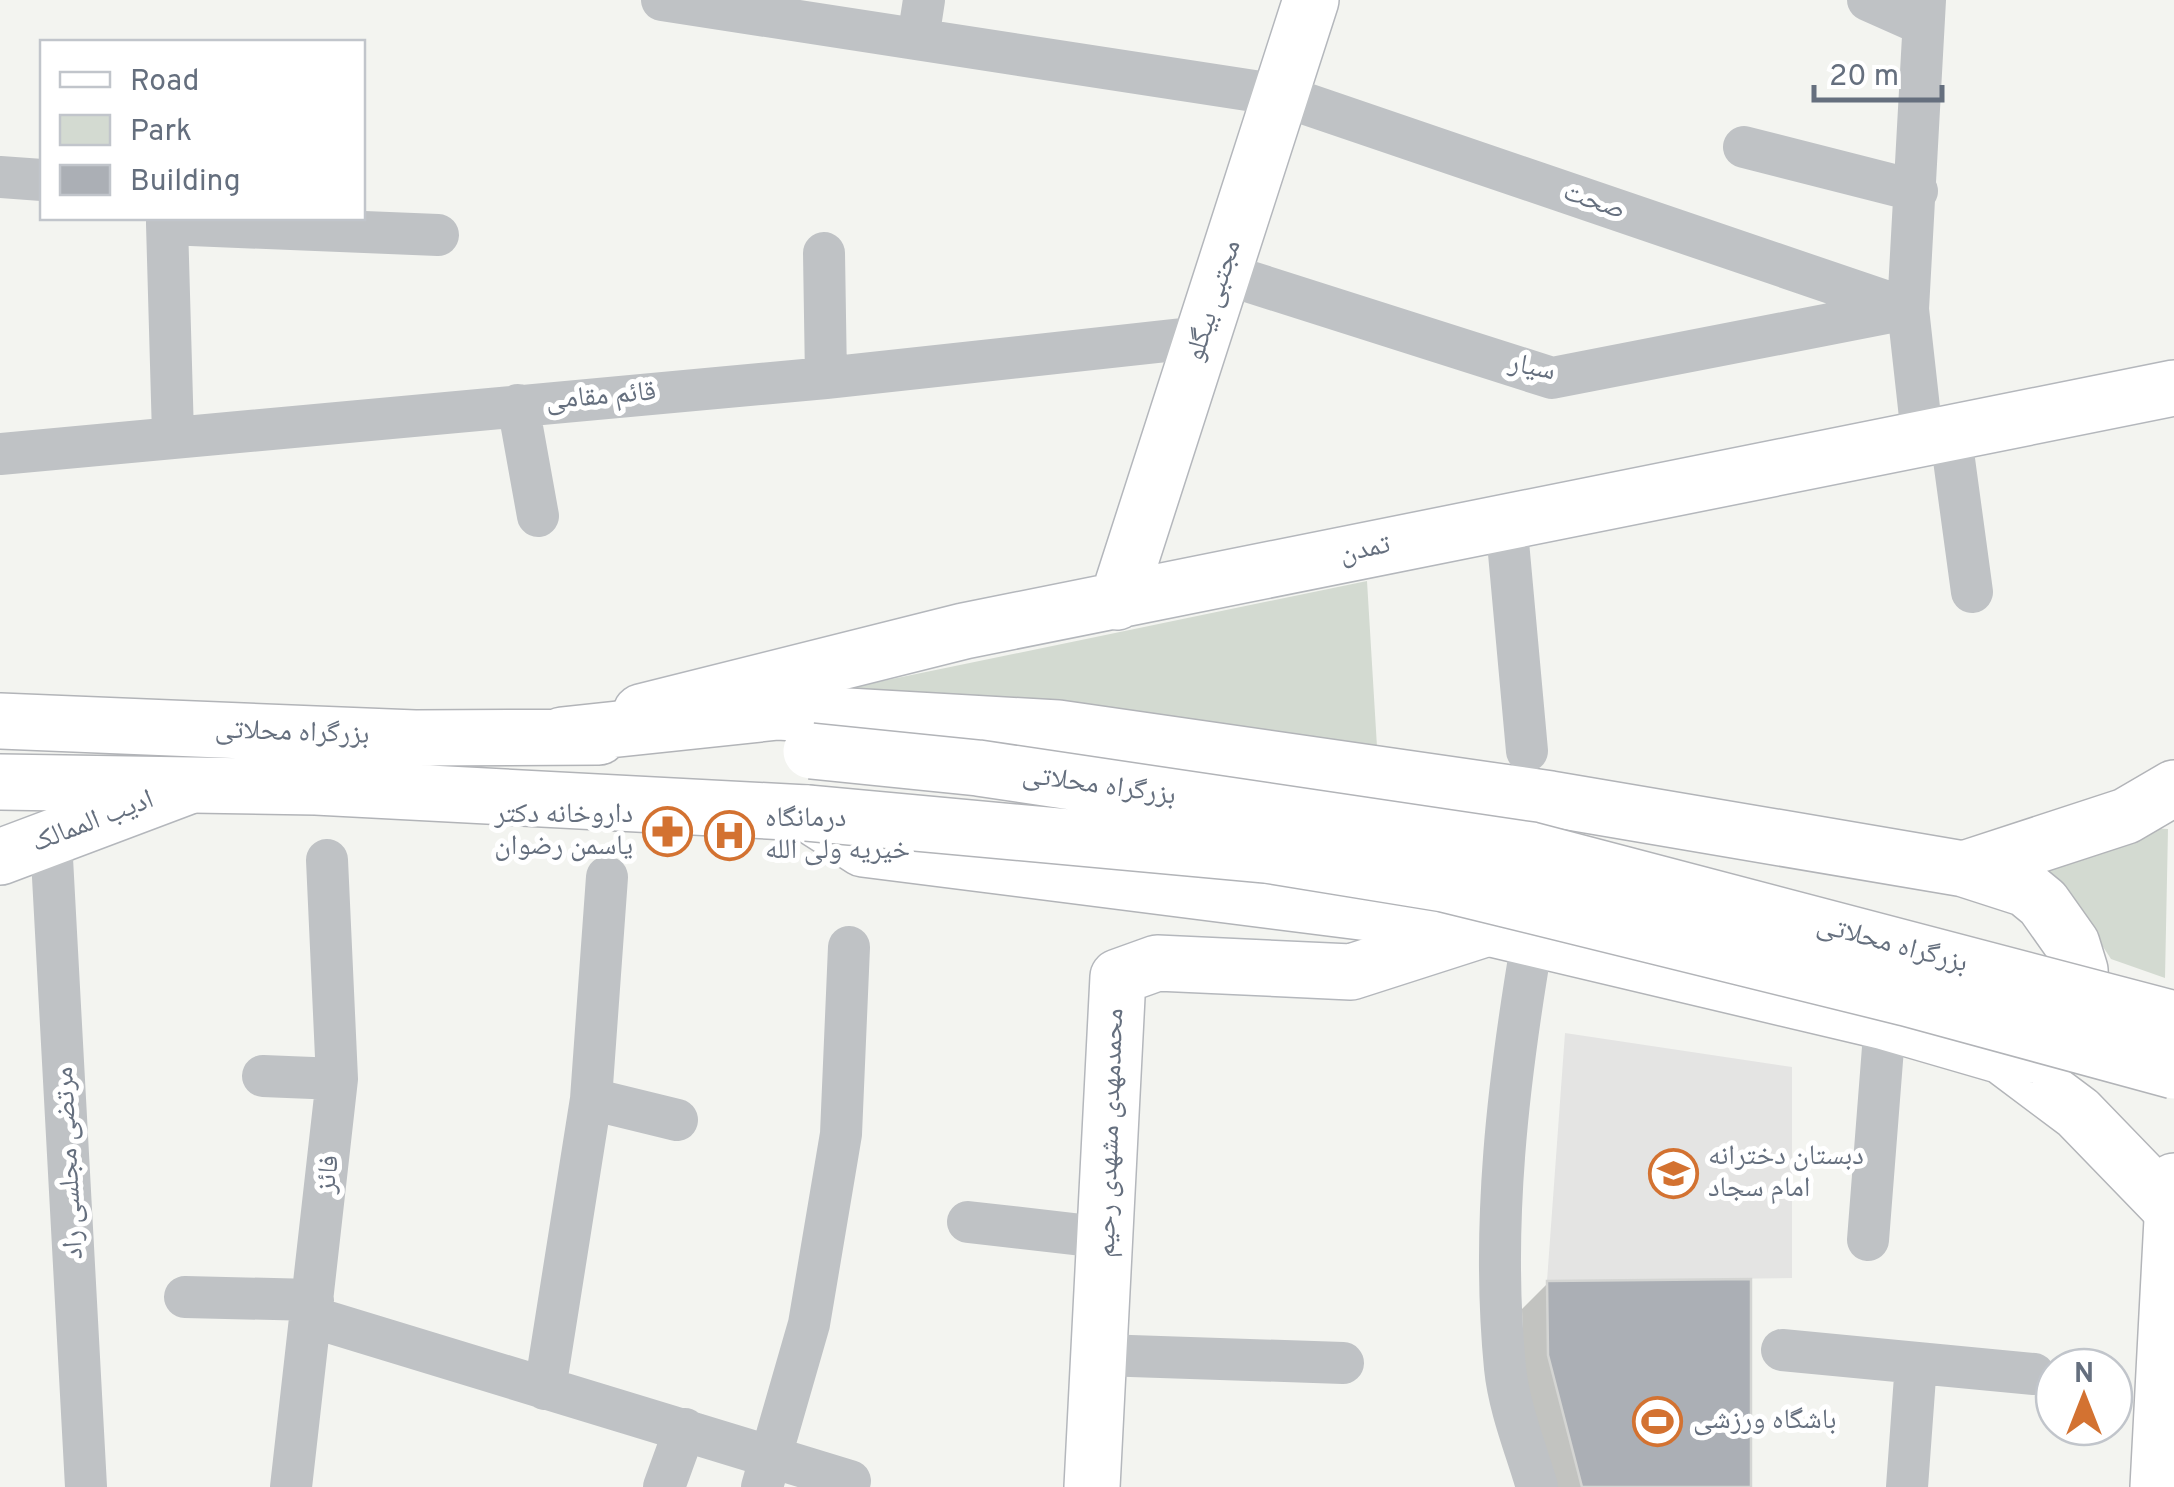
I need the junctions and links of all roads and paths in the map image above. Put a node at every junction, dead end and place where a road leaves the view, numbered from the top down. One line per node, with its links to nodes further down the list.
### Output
1 (662, 0): 5 (street, صحت)
2 (1311, 0): 6 (main road, مجتبی بیگلو)
3 (1868, 0): 4 (street)
4 (1923, 12): 10 (street)
5 (921, 20): 6 (street, صحت)
6 (1280, 96): 14 (main road, مجتبی بیگلو); 15 (street, صحت)
7 (1744, 146): 10 (street)
8 (0, 177): 9 (street)
9 (40, 180)
10 (1918, 192): 15 (street)
11 (167, 221): 12 (street); 21 (street)
12 (438, 235)
13 (824, 253): 17 (street)
14 (1222, 274): 15 (street, سیار); 16 (main road, مجتبی بیگلو)
15 (1908, 308): 20 (street)
16 (1202, 336): 17 (street, قائم مقامی); 26 (main road, مجتبی بیگلو)
17 (826, 378): 19 (street, قائم مقامی)
18 (2174, 388): 20 (main road, تمدن)
19 (518, 404): 21 (street, قائم مقامی); 23 (street)
20 (1936, 433): 24 (main road, تمدن); 25 (street)
21 (173, 435): 22 (street, قائم مقامی)
22 (0, 454)
23 (538, 516)
24 (1506, 520): 26 (main road, تمدن); 29 (street)
25 (1972, 592)
26 (1116, 602): 28 (main road, تمدن)
27 (0, 720): 28 (main road, بزرگراه محلاتی)
28 (562, 735): 37 (main road); 41 (main road, بزرگراه محلاتی, bridge)
29 (1527, 751)
30 (0, 782): 31 (main road, بزرگراه محلاتی)
31 (186, 787): 33 (main road, بزرگراه محلاتی); 34 (main road, ادیب الممالک)
32 (2174, 788): 37 (main road)
33 (807, 813): 39 (main road); 44 (main road, بزرگراه محلاتی, bridge)
34 (51, 840): 35 (main road, ادیب الممالک); 64 (street, مرتضی مجلسی راد)
35 (0, 857)
36 (326, 860): 46 (street, فائز)
37 (1964, 870): 43 (main road)
38 (608, 877): 47 (street)
39 (1510, 934): 42 (main road); 51 (main road, محمدمهدی مشهدی رحیم); 68 (street)
40 (850, 946): 62 (street)
41 (2174, 1019)
42 (1885, 1022): 43 (main road); 52 (street)
43 (2002, 1056): 49 (main road)
44 (2174, 1071)
45 (263, 1076): 46 (street)
46 (338, 1079): 54 (street, فائز)
47 (592, 1099): 48 (street); 60 (street)
48 (677, 1120)
49 (2173, 1195): 70 (main road)
50 (968, 1222): 51 (street)
51 (1108, 1238): 56 (main road, محمدمهدی مشهدی رحیم)
52 (1868, 1240)
53 (185, 1297): 54 (street)
54 (313, 1308): 60 (street); 65 (street, فائز)
55 (1782, 1350): 58 (street)
56 (1101, 1354): 57 (street); 67 (main road, محمدمهدی مشهدی رحیم)
57 (1342, 1363)
58 (1916, 1363): 59 (street); 69 (street)
59 (2034, 1374)
60 (545, 1389): 61 (street)
61 (685, 1429): 62 (street); 66 (street)
62 (768, 1471): 63 (street)
63 (850, 1481)
64 (86, 1487)
65 (291, 1487)
66 (664, 1487)
67 (1092, 1487)
68 (1537, 1487)
69 (1906, 1487)
70 (2158, 1487)

